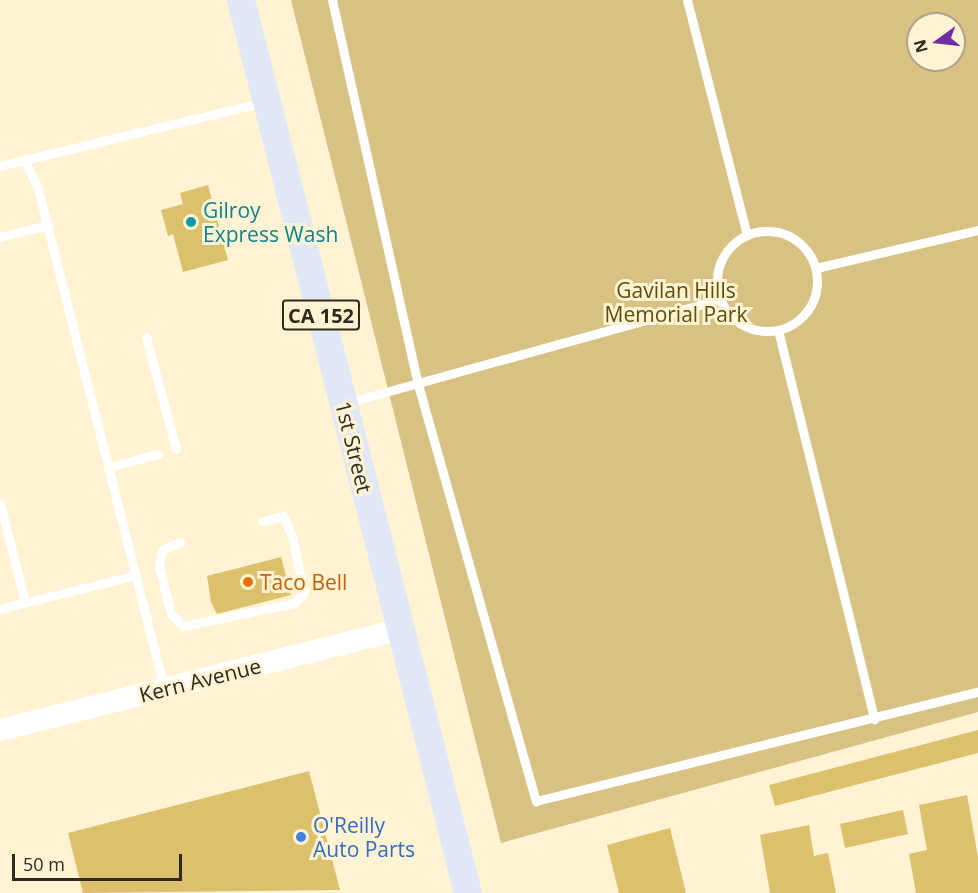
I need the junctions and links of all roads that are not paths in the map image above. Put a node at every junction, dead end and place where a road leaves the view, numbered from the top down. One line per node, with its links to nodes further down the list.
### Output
1 (241, 0): 4 (main road, 1st Street / CA 152)
2 (332, 0): 15 (lane)
3 (687, 0): 9 (lane)
4 (266, 101): 5 (lane); 16 (main road, 1st Street / CA 152)
5 (24, 160): 6 (lane); 7 (lane)
6 (0, 165)
7 (47, 225): 10 (lane); 19 (lane)
8 (978, 230): 11 (lane)
9 (747, 235): 11 (lane); 12 (lane)
10 (0, 237)
11 (816, 268): 13 (lane)
12 (721, 299): 13 (lane); 15 (lane)
13 (778, 330): 29 (lane)
14 (146, 337): 17 (lane)
15 (417, 381): 16 (lane); 29 (lane)
16 (344, 404): 26 (main road, 1st Street / CA 152)
17 (176, 449)
18 (158, 454): 19 (lane)
19 (109, 466): 23 (lane)
20 (0, 503): 24 (lane)
21 (263, 521): 22 (lane)
22 (180, 542)
23 (136, 575): 24 (lane); 27 (lane)
24 (25, 602): 25 (lane)
25 (0, 609)
26 (399, 630): 27 (street, Kern Avenue); 31 (main road, 1st Street / CA 152)
27 (164, 688): 30 (street, Kern Avenue)
28 (978, 692): 29 (lane)
29 (874, 719)
30 (0, 730)
31 (468, 893)

